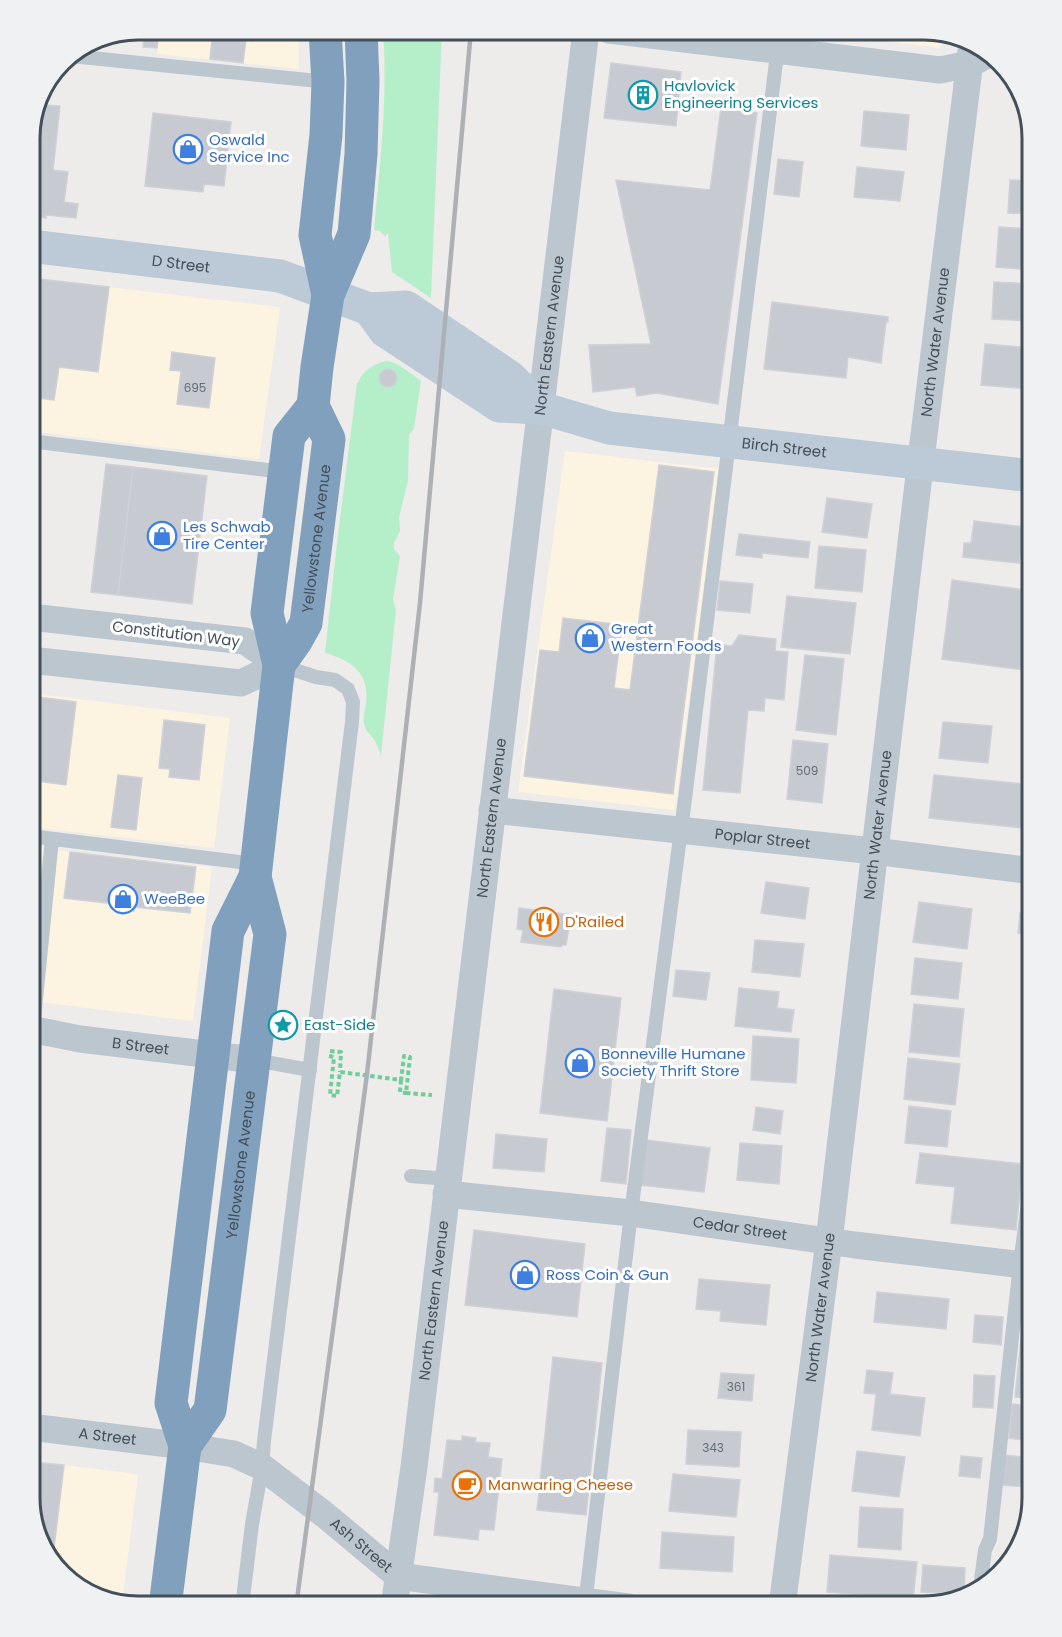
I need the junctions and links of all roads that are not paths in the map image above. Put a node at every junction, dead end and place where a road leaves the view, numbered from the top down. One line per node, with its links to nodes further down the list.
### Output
1 (326, 40): 9 (highway)
2 (361, 40): 11 (highway)
3 (779, 40): 14 (lane)
4 (585, 41): 13 (street, North Eastern Avenue)
5 (783, 41): 6 (street)
6 (974, 55)
7 (85, 57): 9 (lane)
8 (977, 57): 16 (street, North Water Avenue)
9 (328, 82): 11 (highway)
10 (41, 247): 11 (street, D Street)
11 (328, 295): 12 (highway); 13 (street, Birch Street)
12 (313, 406): 17 (highway, Yellowstone Avenue); 21 (highway, Yellowstone Avenue)
13 (541, 408): 14 (street, Birch Street); 22 (street, North Eastern Avenue)
14 (730, 441): 16 (street, Birch Street); 23 (lane)
15 (41, 442): 17 (lane)
16 (921, 463): 18 (street, Birch Street); 26 (street, North Water Avenue)
17 (285, 472): 21 (highway, Yellowstone Avenue)
18 (1022, 475)
19 (41, 618): 21 (street, Constitution Way)
20 (41, 661): 21 (street)
21 (279, 665): 28 (highway, Yellowstone Avenue); 33 (lane)
22 (492, 810): 23 (street, Poplar Street); 35 (street, North Eastern Avenue)
23 (681, 830): 26 (street, Poplar Street); 36 (lane)
24 (40, 837): 25 (lane)
25 (52, 839): 28 (lane); 29 (lane)
26 (874, 851): 27 (street, Poplar Street); 37 (street, North Water Avenue)
27 (1022, 870)
28 (255, 871): 31 (highway, Yellowstone Avenue); 32 (highway, Yellowstone Avenue)
29 (40, 949)
30 (40, 1031): 31 (street, B Street)
31 (214, 1055): 32 (street, B Street); 41 (highway, Yellowstone Avenue)
32 (254, 1060): 33 (lane); 41 (highway, Yellowstone Avenue)
33 (310, 1070): 42 (lane)
34 (411, 1176): 35 (lane)
35 (447, 1187): 36 (street, Cedar Street); 43 (street, North Eastern Avenue)
36 (631, 1214): 37 (street, Cedar Street); 49 (lane)
37 (829, 1240): 38 (street, Cedar Street); 50 (street, North Water Avenue)
38 (1022, 1264)
39 (1022, 1295): 44 (lane)
40 (40, 1428): 41 (street, A Street)
41 (185, 1446): 42 (street, Ash Street); 45 (highway, Yellowstone Avenue)
42 (262, 1467): 43 (street, Ash Street); 46 (lane)
43 (398, 1576): 47 (street, North Eastern Avenue); 48 (street, Ash Street)
44 (981, 1577)
45 (166, 1596)
46 (243, 1596)
47 (395, 1596)
48 (532, 1596)
49 (586, 1596)
50 (783, 1596)

